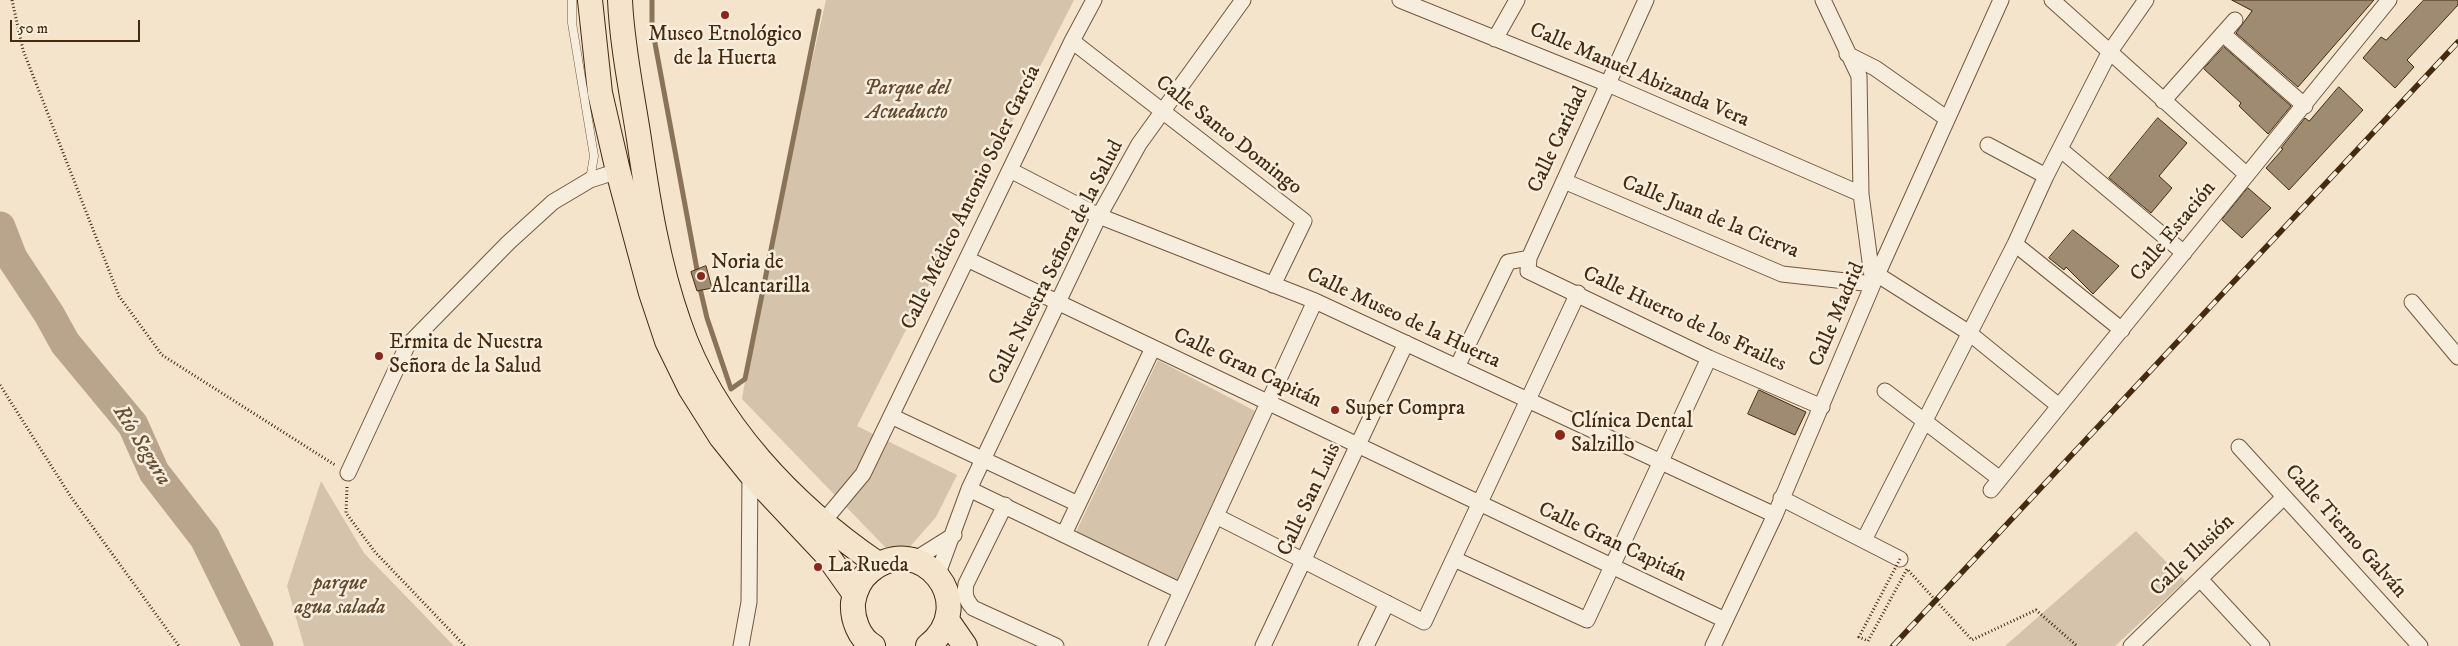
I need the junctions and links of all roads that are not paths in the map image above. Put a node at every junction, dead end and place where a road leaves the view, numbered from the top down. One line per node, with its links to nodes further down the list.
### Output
1 (572, 0): 31 (lane)
2 (590, 0): 28 (main road)
3 (620, 0): 73 (main road)
4 (1094, 0): 17 (street, Calle Médico Antonio Soler García)
5 (1243, 0): 23 (street, Calle Nuestra Señora de la Salud)
6 (1400, 0): 16 (street, Calle Manuel Abizanda Vera)
7 (1517, 0): 16 (street)
8 (1646, 0): 20 (street, Calle Caridad)
9 (1823, 0): 19 (street)
10 (2001, 0): 24 (street, Calle Madrid)
11 (2052, 0): 18 (street)
12 (2146, 0): 18 (street)
13 (2389, 0): 22 (street, Calle Estación)
14 (2235, 20): 15 (street)
15 (2223, 34): 21 (street); 22 (street)
16 (1495, 39): 20 (street, Calle Manuel Abizanda Vera)
17 (1072, 41): 23 (street, Calle Santo Domingo); 27 (street, Calle Médico Antonio Soler García)
18 (2109, 53): 21 (street); 26 (street)
19 (1847, 54): 24 (street); 33 (street)
20 (1608, 84): 32 (street, Calle Caridad); 33 (street, Calle Manuel Abizanda Vera)
21 (2164, 101): 29 (street)
22 (2305, 106): 29 (street, Calle Estación)
23 (1162, 112): 34 (street, Calle Nuestra Señora de la Salud); 40 (street, Calle Santo Domingo)
24 (1946, 118): 39 (street, Calle Madrid)
25 (1988, 145): 30 (street)
26 (2060, 149): 30 (street); 36 (street)
27 (1010, 170): 34 (street, Calle Museo de la Huerta); 37 (street, Calle Médico Antonio Soler García)
28 (618, 171): 31 (street); 64 (main road)
29 (2247, 175): 36 (street, Calle Estación)
30 (2046, 176): 35 (street)
31 (590, 180): 63 (street)
32 (1564, 181): 38 (street, Calle Caridad); 39 (street, Calle Juan de la Cierva)
33 (1861, 194): 39 (street)
34 (1100, 216): 40 (street, Calle Museo de la Huerta); 43 (street, Calle Nuestra Señora de la Salud)
35 (2015, 244): 45 (street); 46 (street)
36 (2184, 253): 45 (street, Calle Estación)
37 (967, 259): 43 (street, Calle Gran Capitán); 57 (street, Calle Médico Antonio Soler García)
38 (1528, 265): 41 (street, Calle Huerto de los Frailes); 51 (street)
39 (1876, 280): 46 (street); 56 (street, Calle Madrid)
40 (1274, 285): 42 (street, Calle Museo de la Huerta)
41 (1578, 293): 50 (street, Calle Huerto de los Frailes); 53 (street)
42 (1315, 301): 47 (street, Calle Museo de la Huerta); 54 (street)
43 (1058, 302): 48 (street, Calle Gran Capitán); 61 (street, Calle Nuestra Señora de la Salud)
44 (2412, 302): 49 (street)
45 (2122, 330): 55 (street, Calle Estación)
46 (1968, 332): 55 (street); 58 (street)
47 (1406, 343): 51 (street, Calle Museo de la Huerta); 59 (street, Calle San Luis)
48 (1153, 348): 54 (street, Calle Gran Capitán); 69 (street)
49 (2458, 356)
50 (1709, 358): 56 (street, Calle Huerto de los Frailes); 62 (street)
51 (1457, 367): 53 (street, Calle Museo de la Huerta)
52 (1885, 391): 58 (street)
53 (1528, 400): 62 (street, Calle Museo de la Huerta); 68 (street)
54 (1268, 402): 59 (street, Calle Gran Capitán); 72 (street)
55 (2059, 406): 58 (street, Calle Estación)
56 (1822, 407): 67 (street, Calle Madrid)
57 (891, 416): 61 (street); 73 (street, Calle Médico Antonio Soler García)
58 (1924, 422): 76 (street)
59 (1359, 446): 68 (street, Calle Gran Capitán); 80 (street, Calle San Luis)
60 (2239, 447): 66 (street, Calle Tierno Galván)
61 (984, 460): 65 (street, Calle Nuestra Señora de la Salud); 69 (street)
62 (1661, 462): 71 (street, Calle Museo de la Huerta); 82 (street)
63 (348, 472)
64 (750, 473): 86 (main road); 90 (street)
65 (969, 489): 70 (street); 75 (street, Calle Nuestra Señora de la Salud)
66 (2284, 497): 84 (street, Calle Ilusión); 101 (street, Calle Tierno Galván)
67 (1782, 498): 71 (street, Calle Madrid); 76 (street)
68 (1480, 503): 77 (street); 82 (street, Calle Gran Capitán)
69 (1078, 504): 74 (street)
70 (1005, 505): 74 (street); 94 (street)
71 (1776, 515): 89 (street, Calle Madrid)
72 (1216, 516): 80 (street); 85 (street)
73 (823, 522): 81 (main road)
74 (1064, 534): 85 (street)
75 (954, 535): 79 (street); 83 (street, Calle Nuestra Señora de la Salud)
76 (1864, 540): 78 (street)
77 (1454, 559): 82 (street); 87 (street)
78 (1900, 559)
79 (914, 560): 81 (main road); 83 (main road)
80 (1305, 562): 87 (street); 96 (street, Calle San Luis)
81 (878, 564): 86 (main road)
82 (1612, 566): 89 (street, Calle Gran Capitán)
83 (937, 576): 88 (main road)
84 (2200, 579): 99 (street, Calle Ilusión); 100 (street)
85 (1181, 591): 95 (street)
86 (854, 593): 91 (main road)
87 (1387, 603): 97 (street)
88 (948, 620): 92 (main road); 93 (main road)
89 (1725, 620): 98 (street, Calle Madrid)
90 (741, 646)
91 (871, 646)
92 (928, 646)
93 (965, 646)
94 (1056, 646)
95 (1156, 646)
96 (1263, 646)
97 (1366, 646)
98 (1712, 646)
99 (2131, 646)
100 (2262, 646)
101 (2420, 646)

